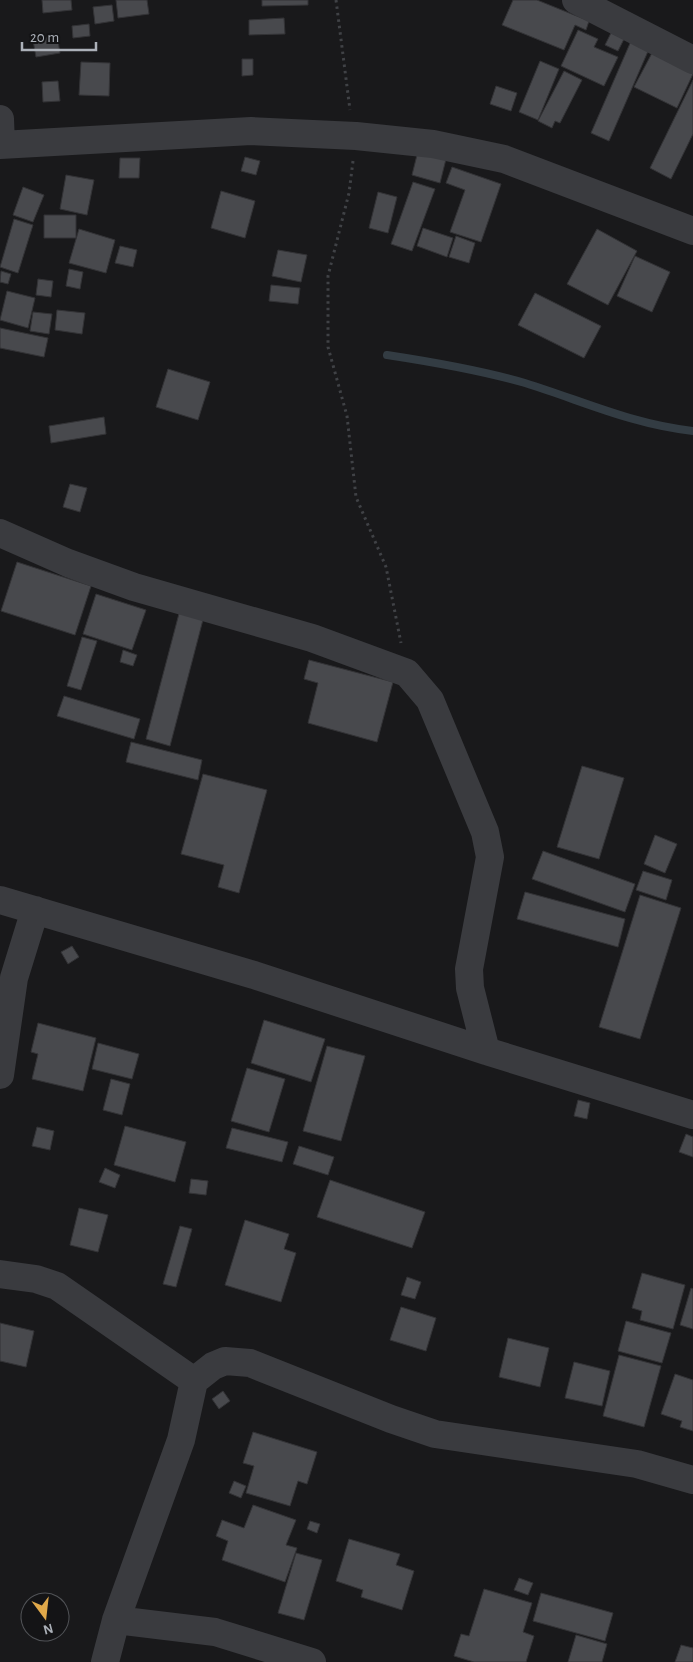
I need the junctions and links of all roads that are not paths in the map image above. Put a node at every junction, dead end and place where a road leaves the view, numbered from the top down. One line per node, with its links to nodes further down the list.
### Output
1 (576, 0): 2 (street)
2 (693, 60)
3 (0, 137): 4 (street)
4 (693, 231)
5 (0, 532): 8 (street)
6 (0, 900): 7 (street)
7 (35, 910): 8 (street); 9 (street)
8 (486, 1052): 10 (street)
9 (0, 1075)
10 (693, 1114)
11 (0, 1274): 12 (street)
12 (194, 1381): 13 (street); 14 (street)
13 (693, 1480)
14 (116, 1620): 15 (street); 16 (street)
15 (105, 1662)
16 (312, 1662)

